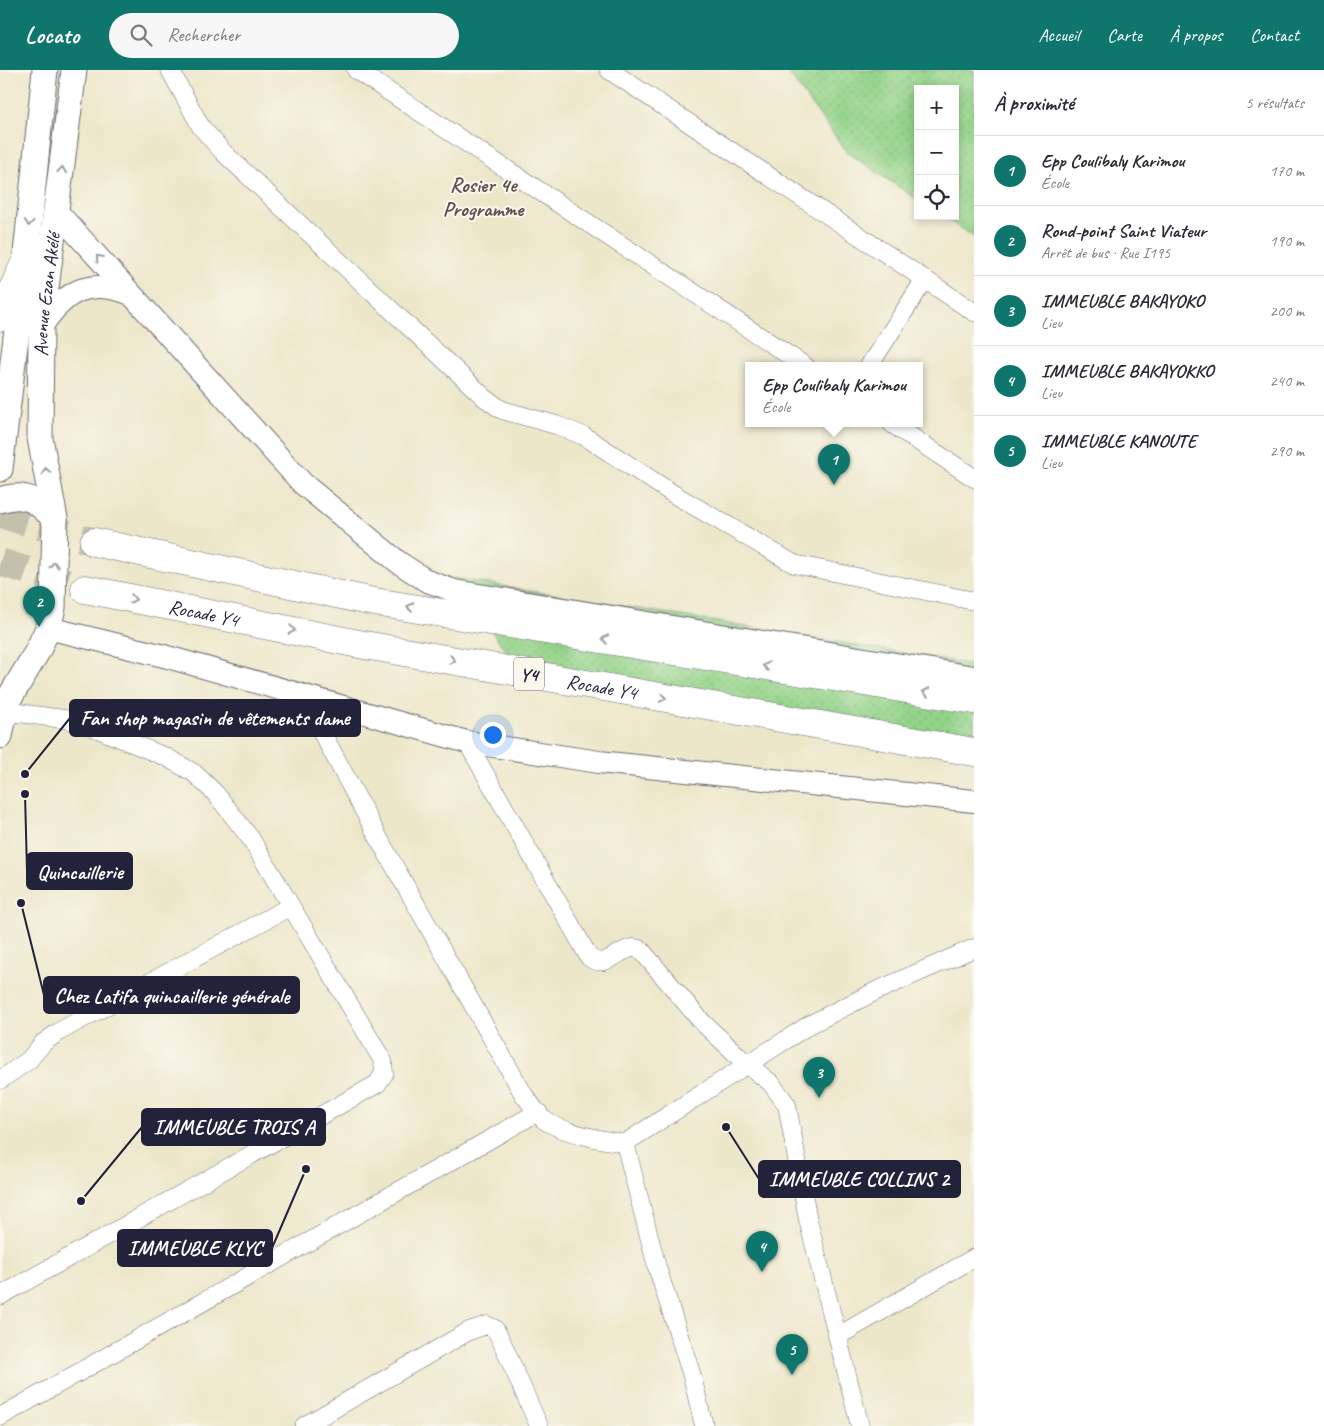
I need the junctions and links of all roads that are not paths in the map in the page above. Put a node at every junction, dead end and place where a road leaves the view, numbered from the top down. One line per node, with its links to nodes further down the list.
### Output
1 (45, 70): 7 (main road, Avenue Ezan Akélé, one-way to 7)
2 (74, 70): 6 (main road, Avenue Ezan Akélé, one-way to 2)
3 (170, 70): 22 (street)
4 (356, 70): 13 (street)
5 (609, 70): 8 (street)
6 (58, 212): 9 (street, one-way to 6); 12 (main road, Avenue Ezan Akélé)
7 (25, 263): 11 (highway); 16 (main road, Avenue Ezan Akélé)
8 (924, 279): 10 (street); 14 (street)
9 (132, 294): 12 (street); 24 (street)
10 (974, 312)
11 (0, 317)
12 (41, 327): 19 (main road, Avenue Ezan Akélé, one-way to 12)
13 (799, 362)
14 (872, 362)
15 (897, 427): 17 (street)
16 (0, 469)
17 (974, 478)
18 (0, 500): 19 (main road)
19 (55, 519): 23 (main road, Avenue Ezan Akélé, one-way to 19)
20 (94, 542): 27 (highway, Y4, one-way to 20)
21 (85, 589): 31 (highway, Rocade Y4 / Y4, one-way to 31)
22 (974, 601)
23 (48, 628): 25 (main road, Avenue Ezan Akélé); 26 (street)
24 (974, 677)
25 (12, 680): 28 (main road, Avenue Ezan Akélé)
26 (308, 698): 30 (street); 37 (street)
27 (974, 700)
28 (4, 711): 29 (main road); 33 (street)
29 (0, 736)
30 (467, 742): 32 (street); 35 (street)
31 (974, 752)
32 (974, 801)
33 (292, 906): 36 (street); 40 (street)
34 (974, 948): 35 (street)
35 (748, 1065): 38 (street); 41 (street)
36 (0, 1080)
37 (538, 1112): 38 (street); 42 (street)
38 (625, 1143): 45 (street)
39 (974, 1258): 41 (street)
40 (0, 1296)
41 (838, 1336): 46 (street)
42 (0, 1417)
43 (535, 1424): 44 (street)
44 (304, 1426)
45 (704, 1426)
46 (860, 1426)

